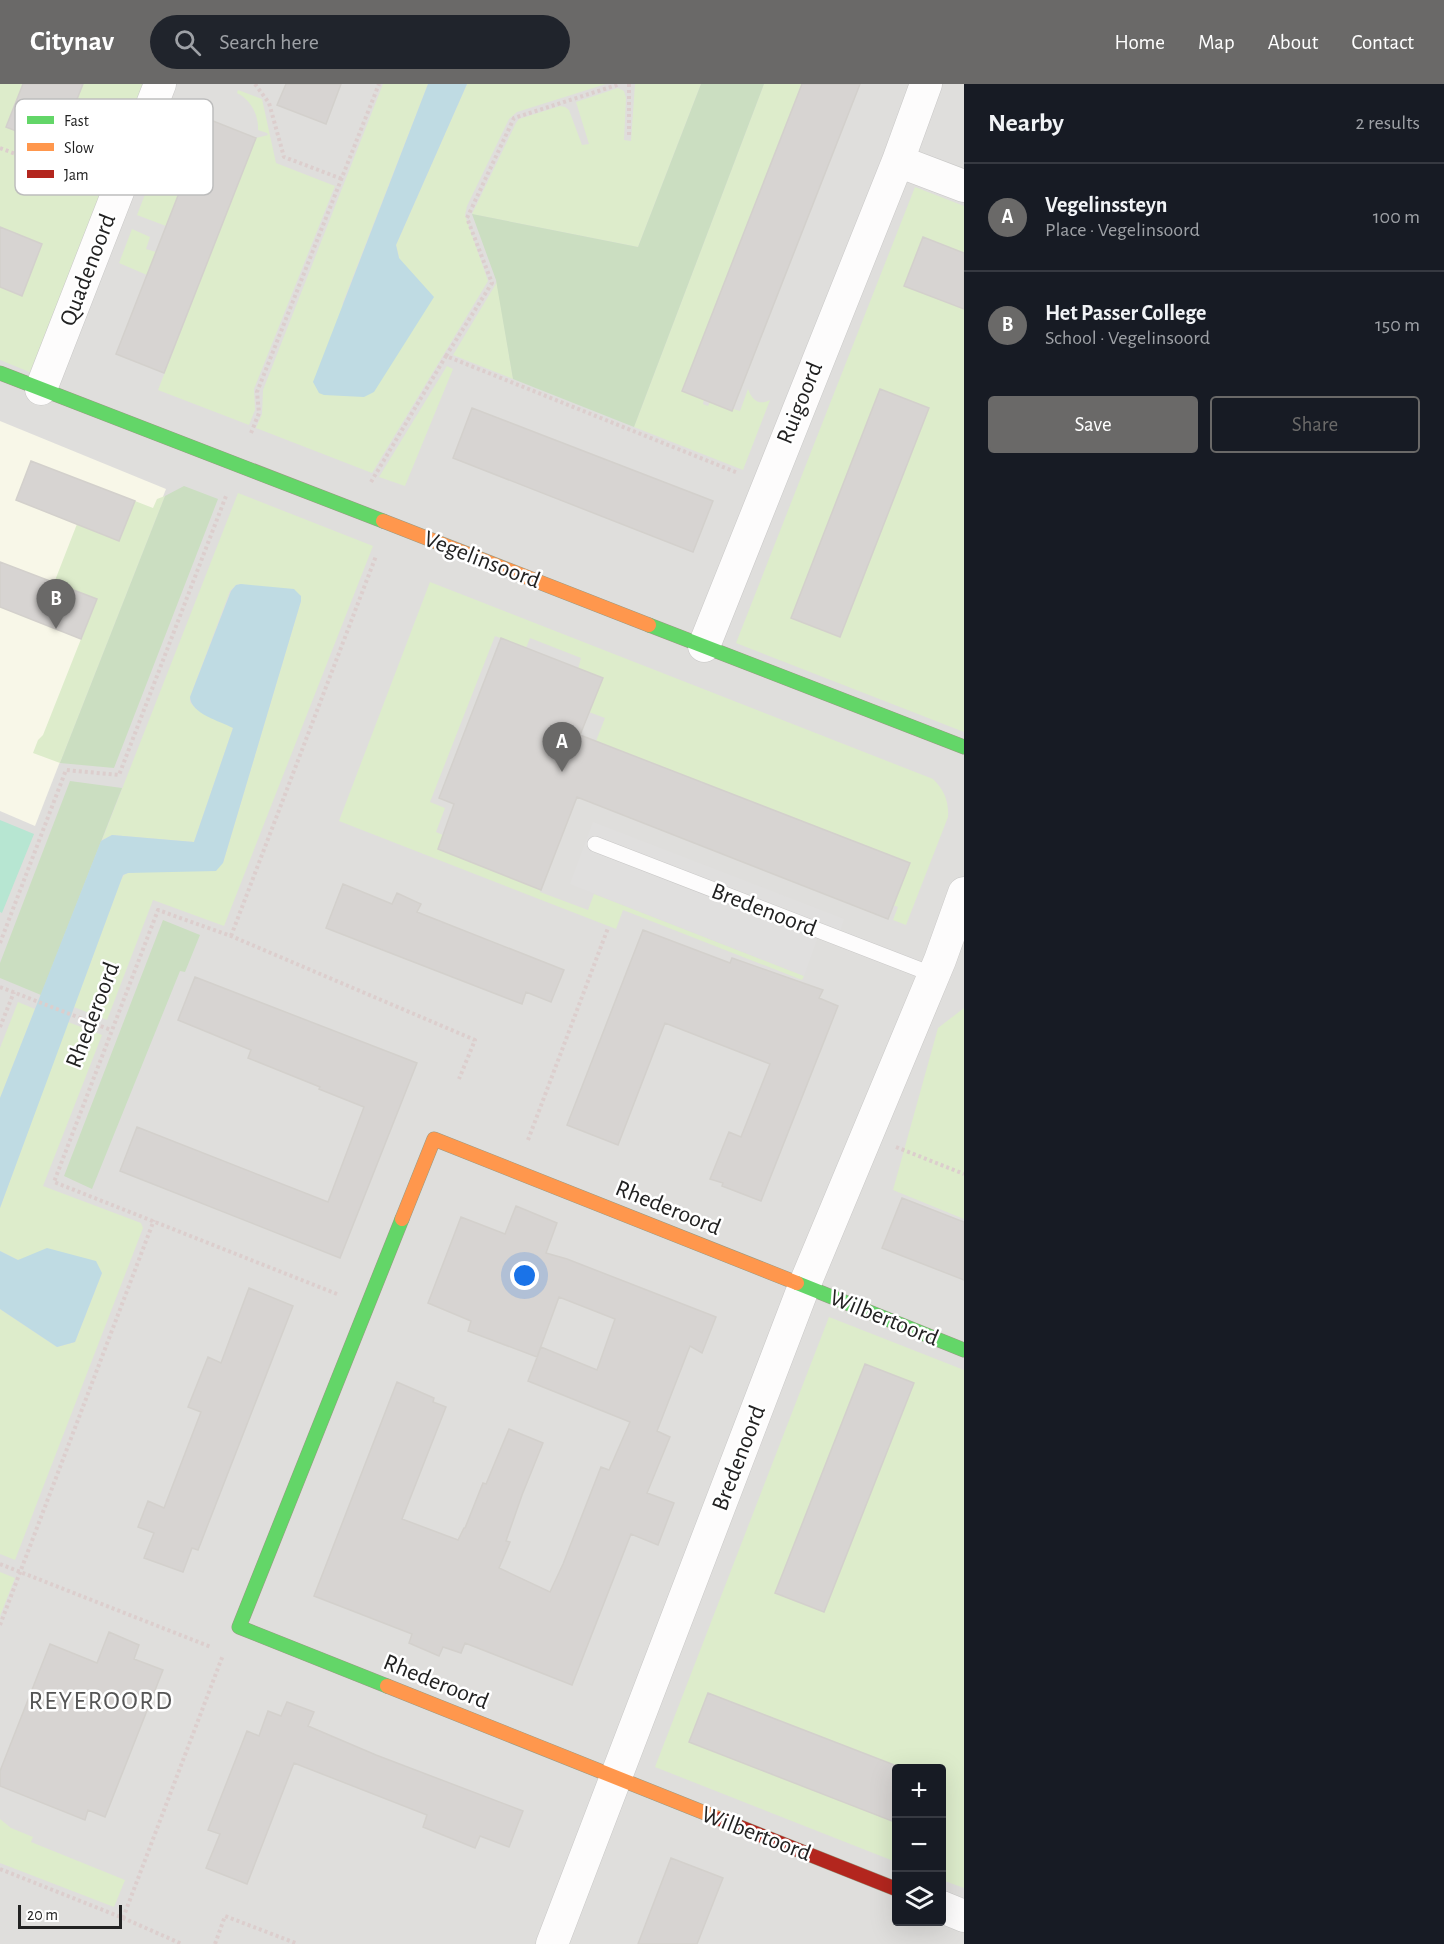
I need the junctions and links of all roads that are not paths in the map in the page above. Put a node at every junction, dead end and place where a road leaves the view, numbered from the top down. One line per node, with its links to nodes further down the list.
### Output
1 (160, 84): 3 (street, Quadenoord)
2 (926, 84): 4 (street, Ruigoord)
3 (154, 99)
4 (898, 161): 5 (street); 9 (street, Ruigoord)
5 (964, 186)
6 (117, 195): 8 (street, Quadenoord)
7 (0, 373): 8 (street, Vegelinsoord)
8 (41, 389): 9 (street, Vegelinsoord)
9 (704, 646): 10 (street, Vegelinsoord)
10 (964, 747)
11 (595, 844): 13 (lane, Bredenoord)
12 (964, 893): 13 (street)
13 (946, 968): 14 (street, Bredenoord)
14 (804, 1287): 15 (street, Wilbertoord); 16 (street, Bredenoord); 16 (street, Rhederoord)
15 (964, 1350)
16 (616, 1779): 17 (street, Wilbertoord); 20 (street, Bredenoord)
17 (892, 1887)
18 (946, 1909): 19 (street)
19 (964, 1916)
20 (552, 1944)

